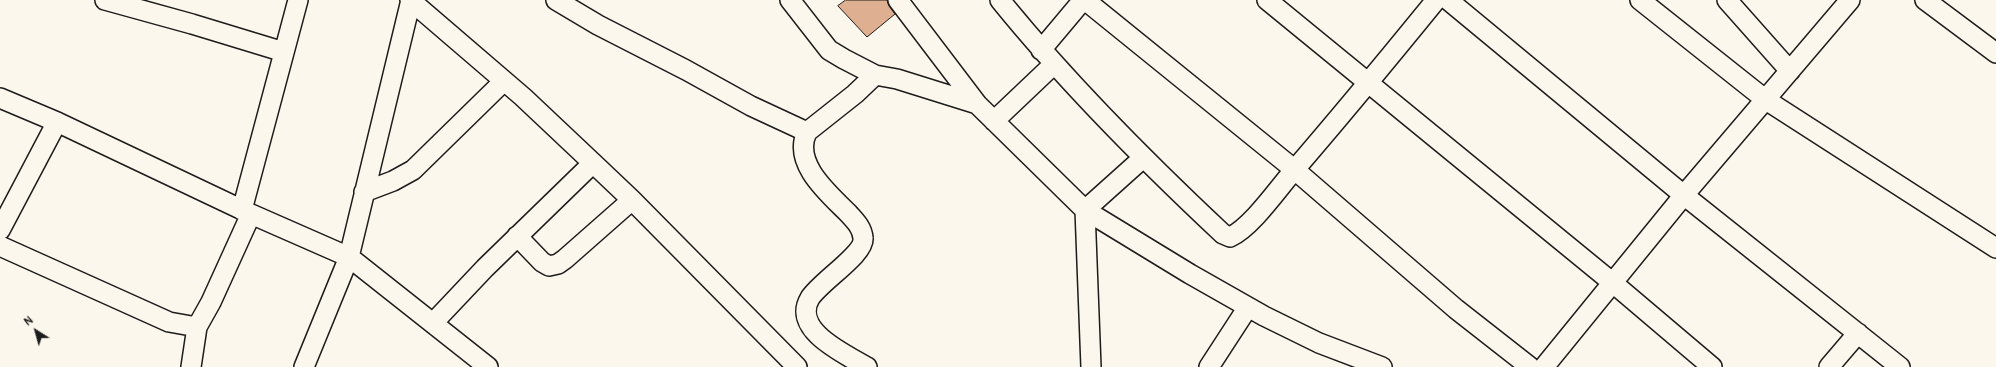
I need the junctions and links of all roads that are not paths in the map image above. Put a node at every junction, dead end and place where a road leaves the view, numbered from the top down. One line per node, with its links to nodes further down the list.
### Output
1 (105, 0): 17 (street)
2 (298, 0): 17 (street)
3 (411, 0): 22 (street); 33 (street)
4 (556, 0): 29 (street)
5 (790, 0): 21 (street)
6 (898, 0): 26 (street)
7 (1000, 0): 16 (street)
8 (1084, 0): 16 (street); 32 (street)
9 (1267, 0): 23 (street)
10 (1436, 0): 23 (street)
11 (1448, 0): 34 (street)
12 (1640, 0): 25 (street)
13 (1727, 0): 20 (street)
14 (1850, 0): 20 (street)
15 (1925, 0): 18 (street)
16 (1041, 50): 19 (street)
17 (284, 52): 37 (street)
18 (1996, 53)
19 (1054, 64): 27 (street); 30 (street)
20 (1790, 71): 25 (street)
21 (875, 75): 26 (street); 29 (street)
22 (504, 81): 31 (street); 33 (street)
23 (1368, 84): 32 (street); 43 (street)
24 (0, 98): 28 (street)
25 (1766, 100): 34 (street); 41 (street)
26 (977, 104): 27 (street)
27 (994, 121): 36 (street)
28 (57, 122): 37 (street); 38 (street)
29 (807, 132): 52 (street)
30 (1143, 158): 32 (street); 36 (street)
31 (593, 164): 35 (street); 39 (street)
32 (1295, 170): 56 (street)
33 (364, 192): 42 (street)
34 (1684, 196): 43 (street); 47 (street)
35 (632, 200): 39 (street); 51 (street)
36 (1085, 210): 44 (street); 53 (street)
37 (246, 212): 42 (street); 46 (street)
38 (0, 230)
39 (517, 236): 45 (street)
40 (0, 246): 46 (street)
41 (1996, 248)
42 (349, 257): 45 (street); 49 (street)
43 (1613, 283): 57 (street); 58 (street)
44 (1248, 307): 54 (street); 55 (street)
45 (433, 323): 50 (street)
46 (197, 327): 48 (street)
47 (1858, 333): 59 (street); 60 (street)
48 (191, 367)
49 (304, 367)
50 (488, 367)
51 (797, 367)
52 (867, 367)
53 (1091, 367)
54 (1209, 367)
55 (1382, 367)
56 (1530, 367)
57 (1544, 367)
58 (1712, 367)
59 (1829, 367)
60 (1900, 367)

